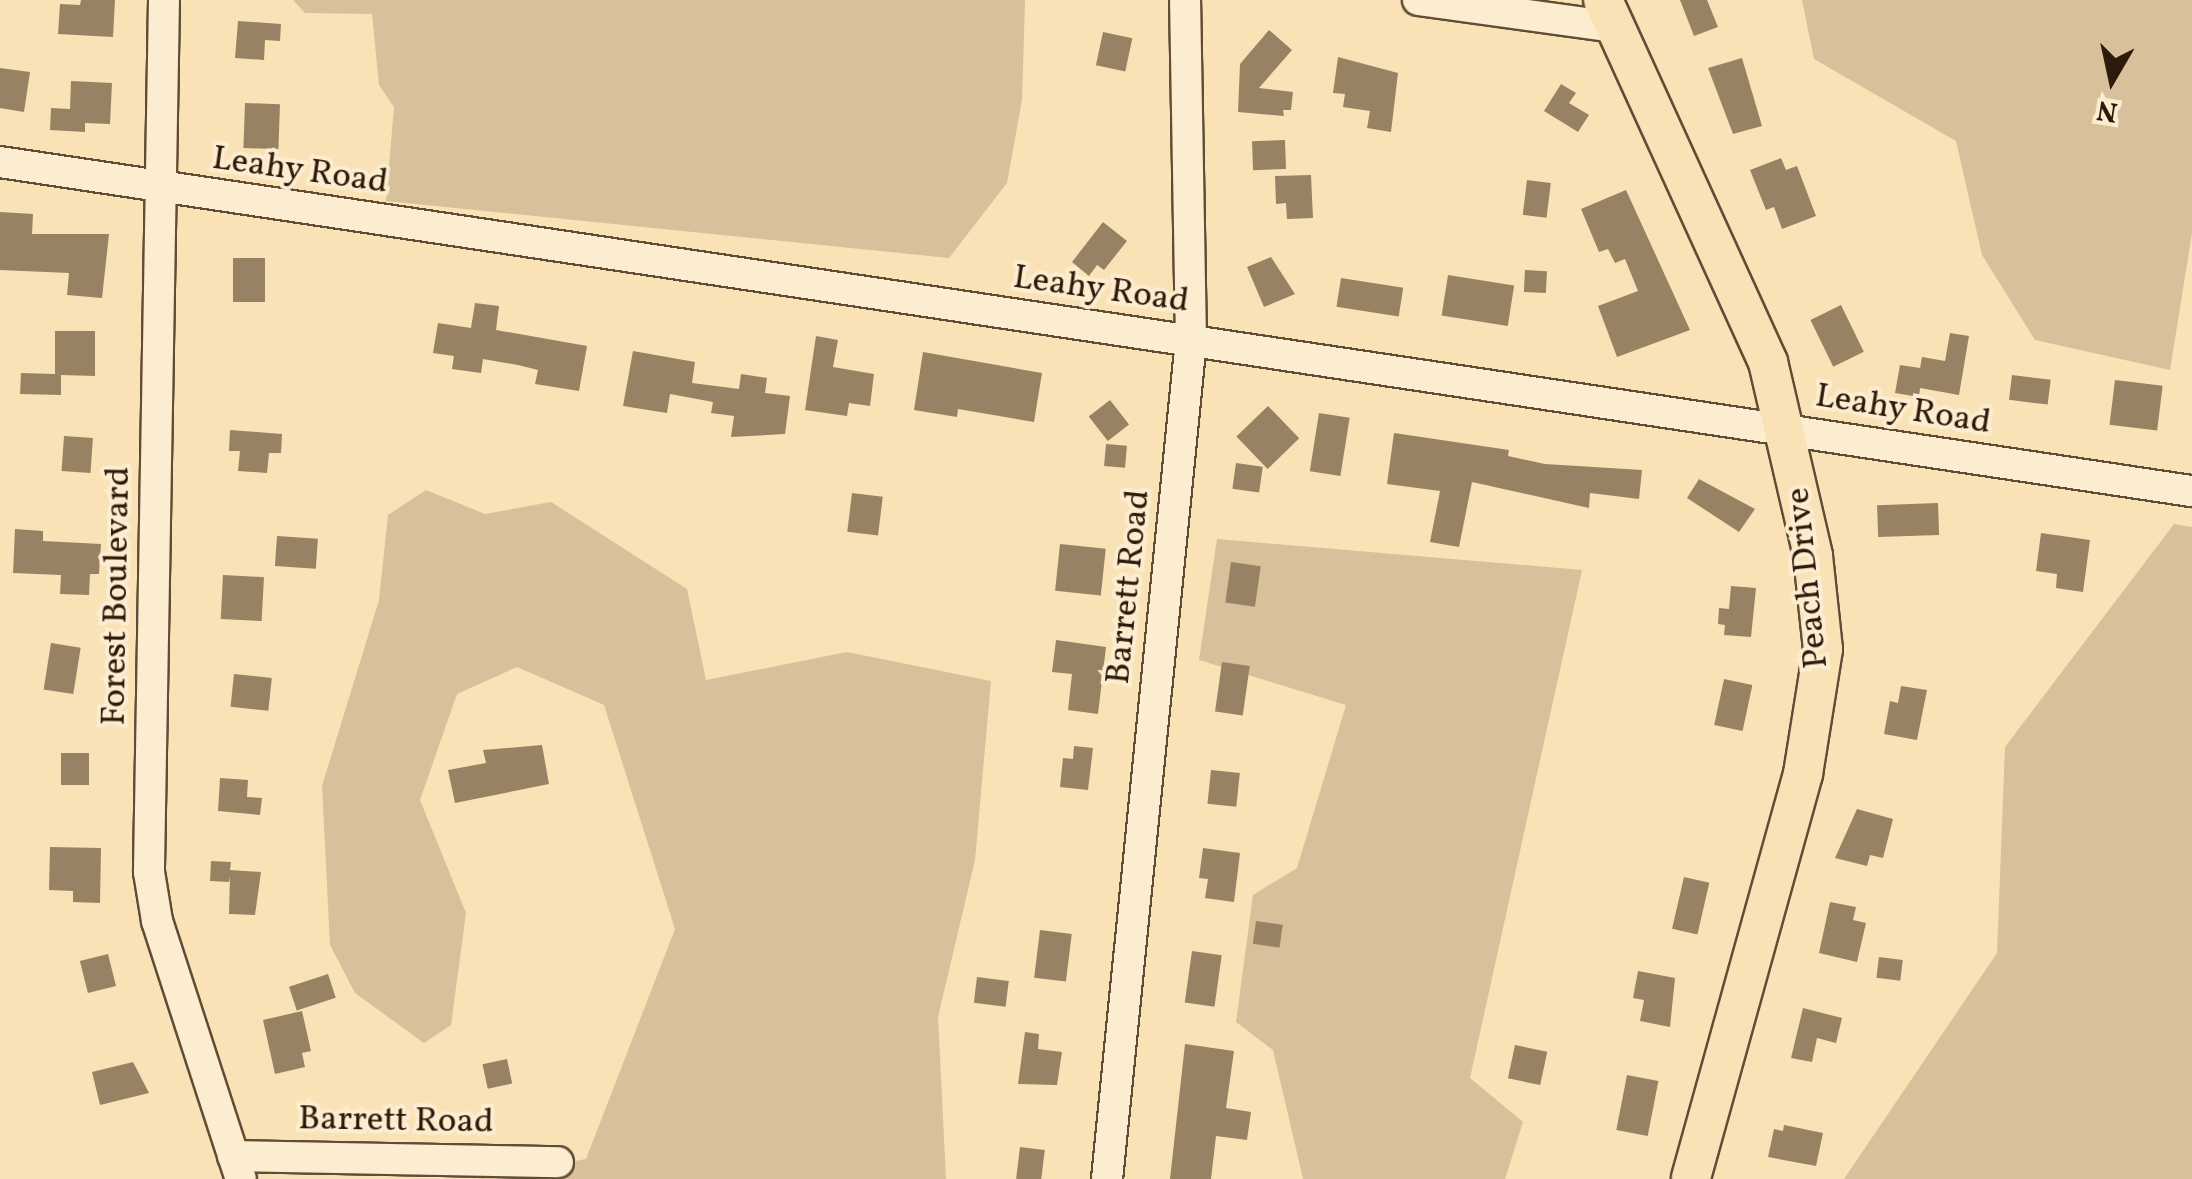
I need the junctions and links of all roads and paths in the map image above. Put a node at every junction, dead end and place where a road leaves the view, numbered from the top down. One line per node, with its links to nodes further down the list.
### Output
1 (164, 0): 6 (street, Forest Boulevard)
2 (1185, 0): 7 (street, Barrett Road)
3 (1418, 0): 4 (street)
4 (1609, 14): 8 (main road, Peach Drive)
5 (0, 162): 6 (street, Leahy Road)
6 (163, 188): 7 (street, Leahy Road); 11 (street, Forest Boulevard)
7 (1191, 342): 8 (street, Leahy Road); 12 (street, Barrett Road)
8 (1788, 430): 9 (street, Leahy Road); 13 (main road, Peach Drive)
9 (2192, 491)
10 (558, 1162): 11 (street, Barrett Road)
11 (237, 1167)
12 (1107, 1179)
13 (1691, 1179)

